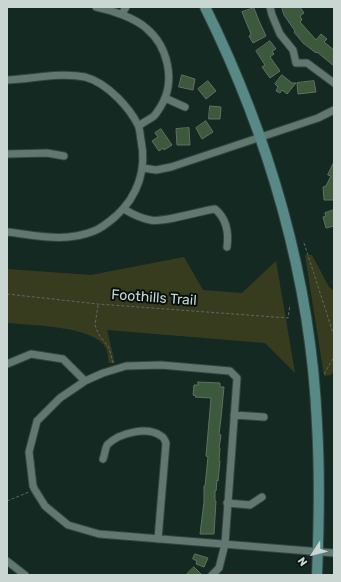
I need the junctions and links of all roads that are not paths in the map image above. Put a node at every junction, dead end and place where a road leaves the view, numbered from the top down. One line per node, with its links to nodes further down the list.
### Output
1 (96, 7): 5 (street)
2 (126, 7): 5 (street)
3 (205, 7): 12 (main road)
4 (270, 7): 7 (street)
5 (122, 14): 8 (street)
6 (7, 80): 11 (street)
7 (334, 83)
8 (165, 98): 9 (street); 11 (street)
9 (185, 106)
10 (334, 110): 12 (street)
11 (138, 126): 15 (street)
12 (260, 138): 15 (street); 28 (main road)
13 (7, 154): 14 (street)
14 (64, 156)
15 (143, 168): 16 (street)
16 (124, 209): 17 (street); 18 (street)
17 (7, 232)
18 (226, 247)
19 (7, 364): 20 (street)
20 (85, 381): 21 (street); 26 (street)
21 (234, 415): 22 (street); 25 (street)
22 (264, 417)
23 (103, 459): 26 (street)
24 (262, 497): 25 (street)
25 (227, 503): 27 (street)
26 (158, 539): 27 (street)
27 (225, 544): 28 (street); 32 (street)
28 (318, 552): 29 (street); 33 (main road)
29 (334, 553)
30 (7, 561): 31 (street)
31 (25, 575)
32 (212, 575)
33 (317, 575)

